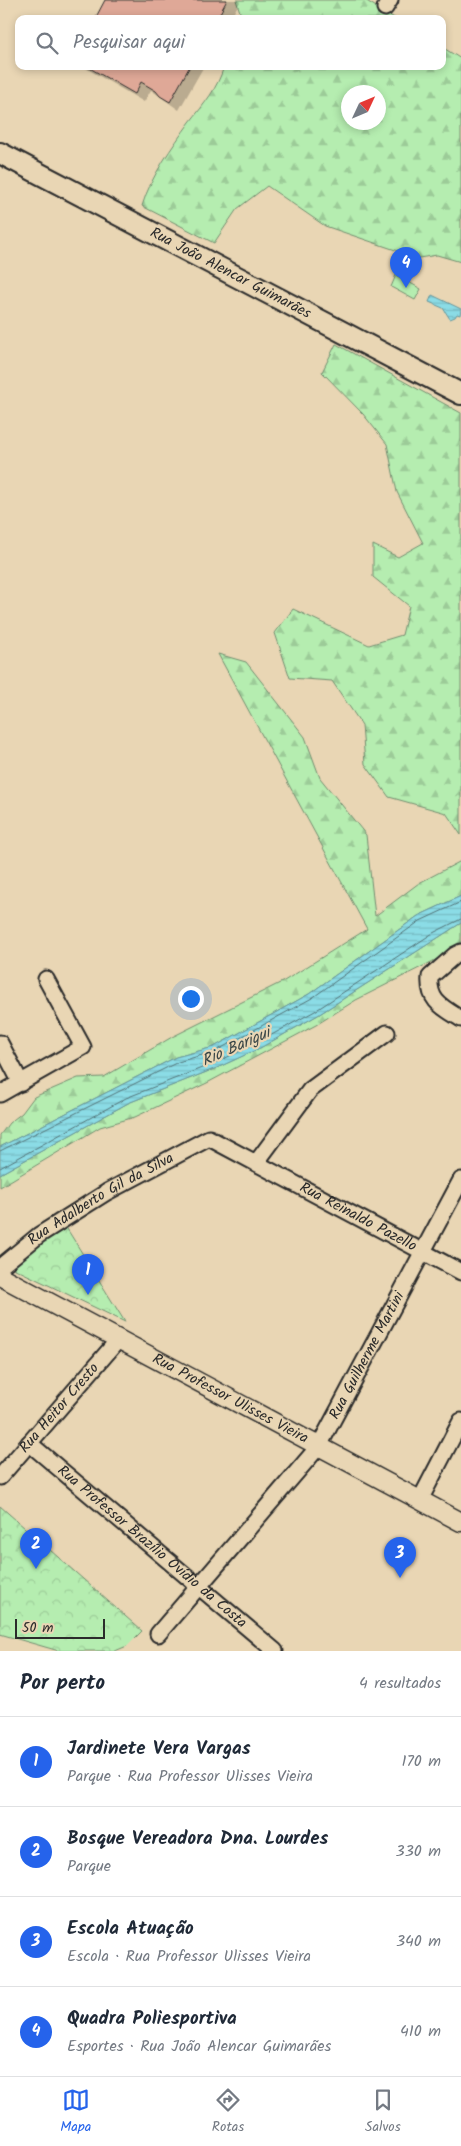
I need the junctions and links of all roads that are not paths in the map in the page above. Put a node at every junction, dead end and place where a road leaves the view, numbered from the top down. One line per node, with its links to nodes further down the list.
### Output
1 (0, 153): 2 (main road, Rua João Alencar Guimarães)
2 (461, 394)
3 (461, 952): 5 (street)
4 (46, 978): 8 (street)
5 (461, 1019)
6 (387, 1033): 11 (street)
7 (0, 1043): 8 (street)
8 (21, 1082): 9 (street)
9 (0, 1094)
10 (209, 1138): 11 (street, Rua Reinaldo Pazello); 14 (street, Rua Adalberto Gil da Silva)
11 (256, 1163): 13 (street, Rua Reinaldo Pazello)
12 (461, 1180): 13 (street, Rua Guilherme Martini)
13 (422, 1251): 15 (street, Rua Reinaldo Pazello); 20 (street, Rua Guilherme Martini)
14 (0, 1267)
15 (461, 1272)
16 (0, 1276): 17 (street, Rua Professor Ulisses Vieira)
17 (119, 1339): 19 (street, Rua Heitor Cresto); 20 (street, Rua Professor Ulisses Vieira)
18 (461, 1420): 22 (street)
19 (29, 1444): 21 (street, Rua Heitor Cresto); 24 (street, Rua Professor Brazílio Ovídio da Costa)
20 (319, 1446): 22 (street, Rua Professor Ulisses Vieira); 24 (street, Rua Guilherme Martini)
21 (0, 1477)
22 (420, 1500): 23 (street, Rua Professor Ulisses Vieira)
23 (461, 1522)
24 (199, 1585): 25 (street, Rua Guilherme Martini); 26 (street, Rua Professor Brazílio Ovídio da Costa)
25 (158, 1634)
26 (275, 1651)

